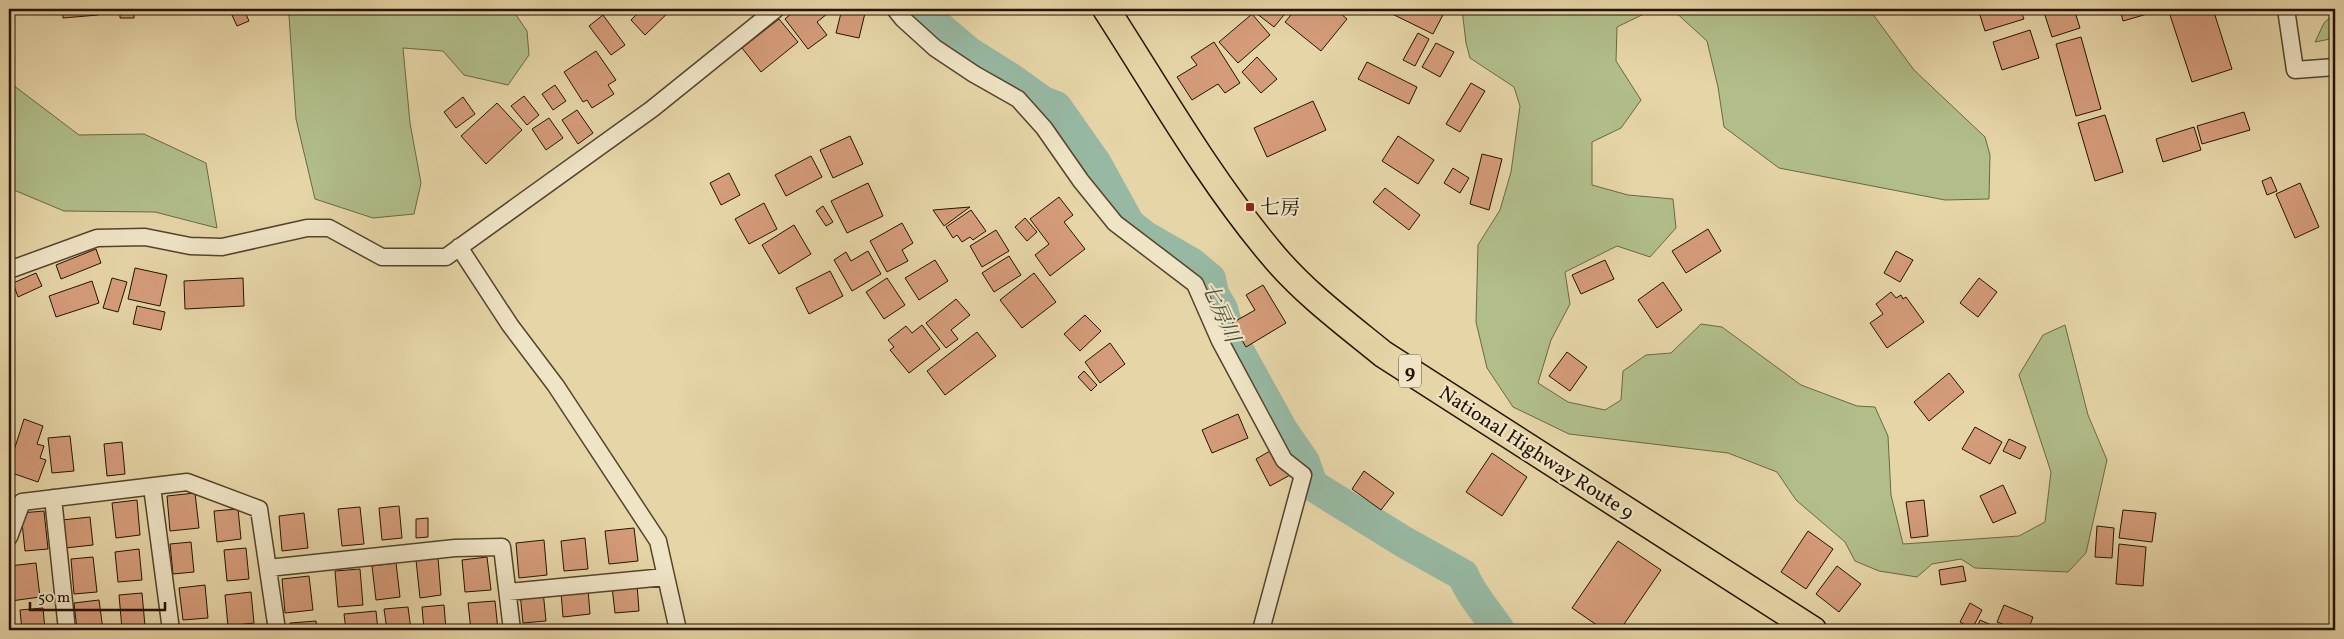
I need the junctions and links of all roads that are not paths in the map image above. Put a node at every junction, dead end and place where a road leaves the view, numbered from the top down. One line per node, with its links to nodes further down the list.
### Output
1 (776, 9): 6 (street)
2 (895, 9): 19 (street)
3 (1106, 9): 20 (highway, National Highway Route 9 / 9)
4 (2286, 9): 5 (street)
5 (2335, 67)
6 (459, 247): 7 (street); 12 (street)
7 (9, 270)
8 (152, 487): 9 (street); 11 (street); 15 (street)
9 (53, 498): 10 (street); 14 (street)
10 (9, 537)
11 (268, 568): 13 (street); 16 (street)
12 (665, 577): 13 (street); 18 (street)
13 (508, 592): 17 (street)
14 (67, 630)
15 (171, 630)
16 (276, 630)
17 (512, 630)
18 (678, 630)
19 (1262, 630)
20 (1813, 630)

